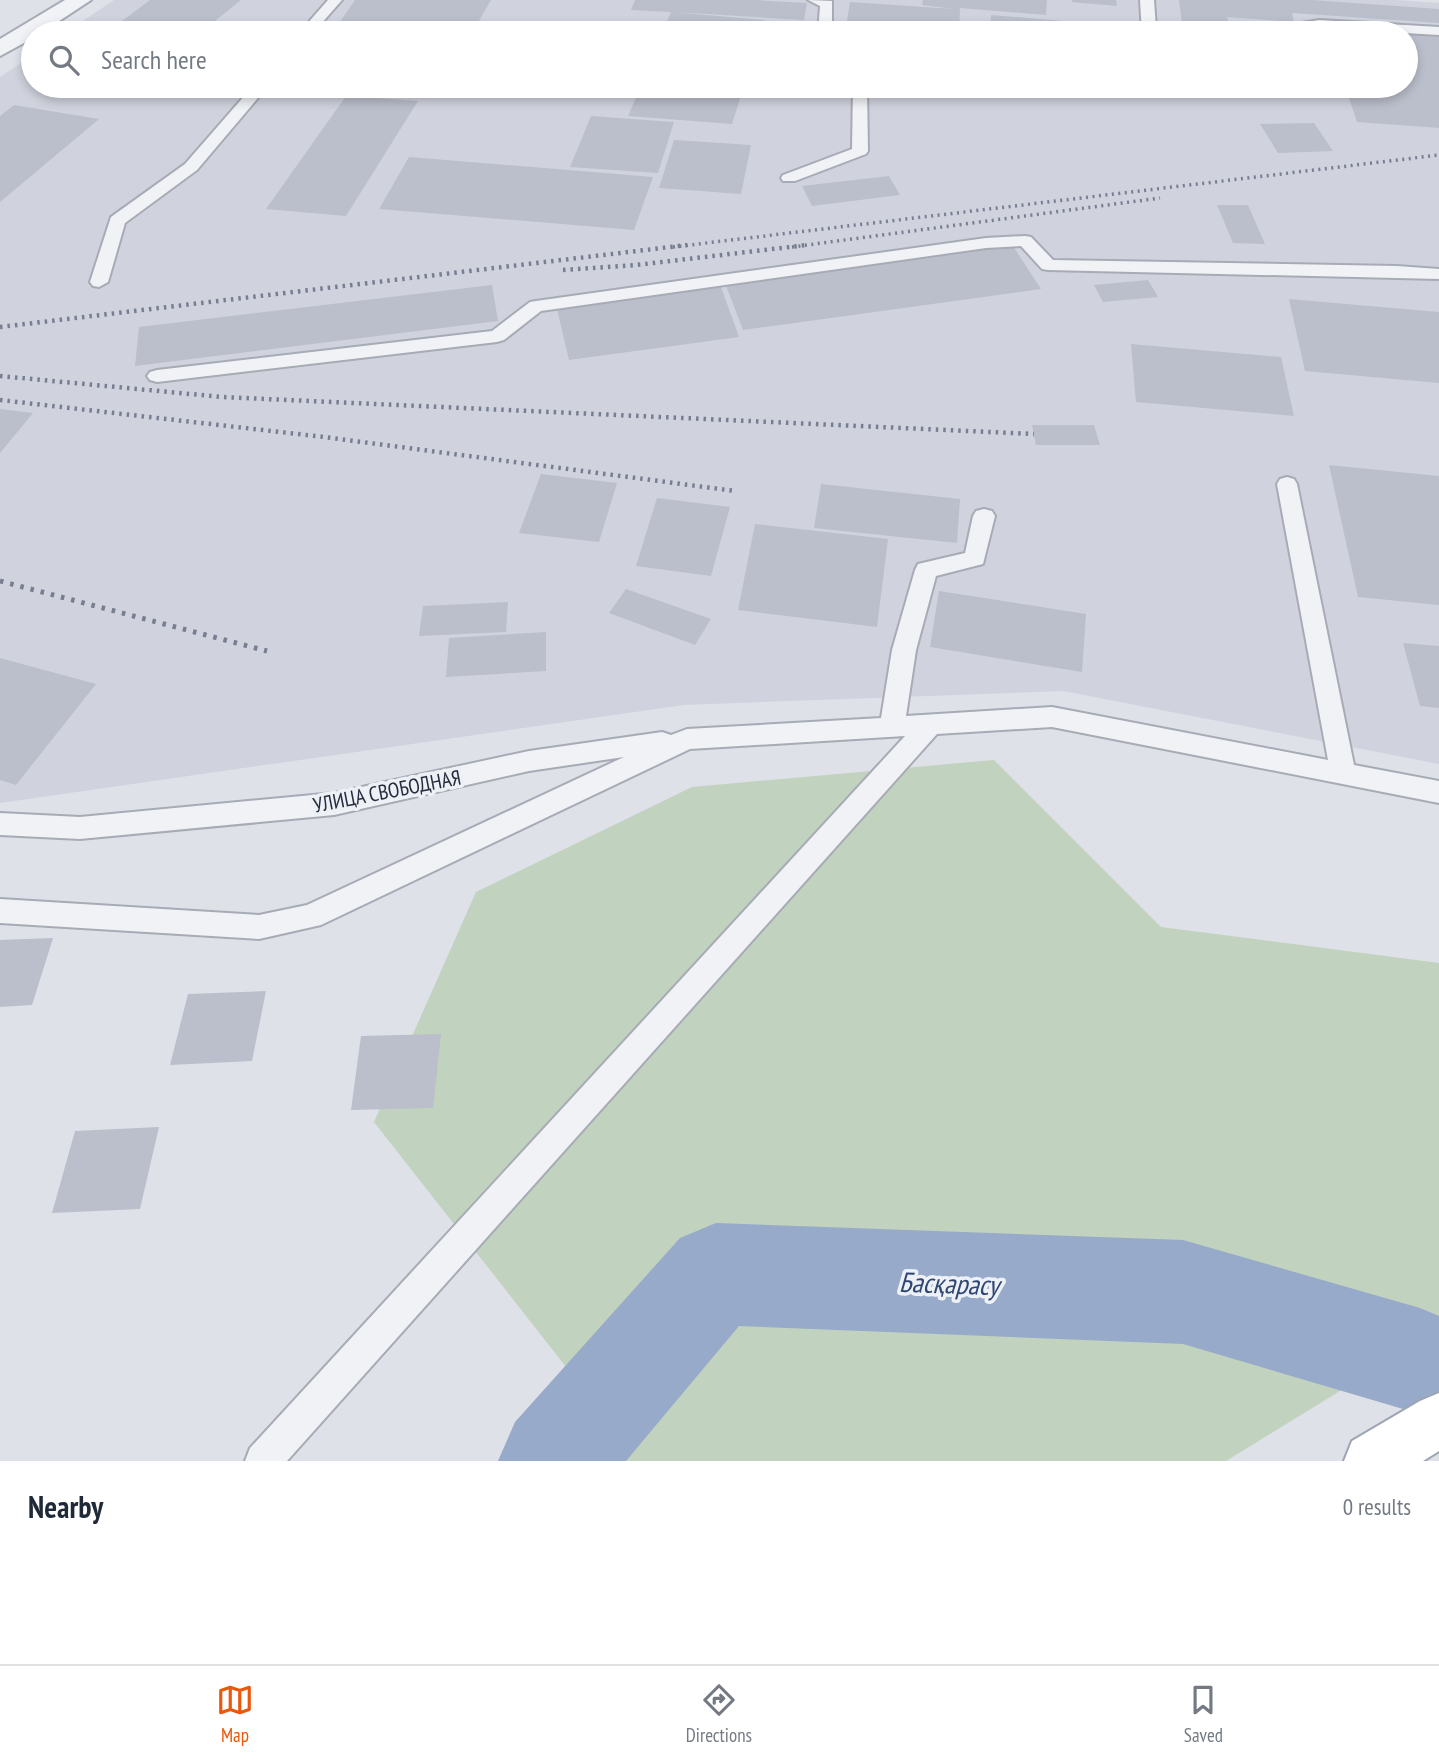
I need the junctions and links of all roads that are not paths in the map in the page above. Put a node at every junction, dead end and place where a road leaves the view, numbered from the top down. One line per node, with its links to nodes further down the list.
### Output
1 (80, 0): 5 (street)
2 (335, 0): 6 (lane)
3 (815, 0): 7 (lane)
4 (1147, 0): 8 (lane)
5 (46, 21)
6 (317, 21)
7 (826, 21)
8 (1148, 21)
9 (1418, 30): 10 (lane)
10 (1439, 31)
11 (21, 36): 12 (street)
12 (0, 49)
13 (250, 98): 17 (lane)
14 (860, 98): 15 (lane)
15 (789, 178)
16 (1439, 274): 18 (lane)
17 (99, 282)
18 (157, 376)
19 (1287, 484): 24 (lane)
20 (984, 516): 22 (lane)
21 (931, 724): 22 (lane, УЛИЦА СВОБОДНАЯ); 24 (lane, УЛИЦА СВОБОДНАЯ); 29 (lane)
22 (892, 726): 23 (lane, УЛИЦА СВОБОДНАЯ)
23 (687, 738): 26 (lane, УЛИЦА СВОБОДНАЯ); 27 (lane)
24 (1343, 773): 25 (lane, УЛИЦА СВОБОДНАЯ)
25 (1439, 792)
26 (0, 824)
27 (0, 911)
28 (1439, 1420): 30 (main road)
29 (263, 1461)
30 (1372, 1461)

